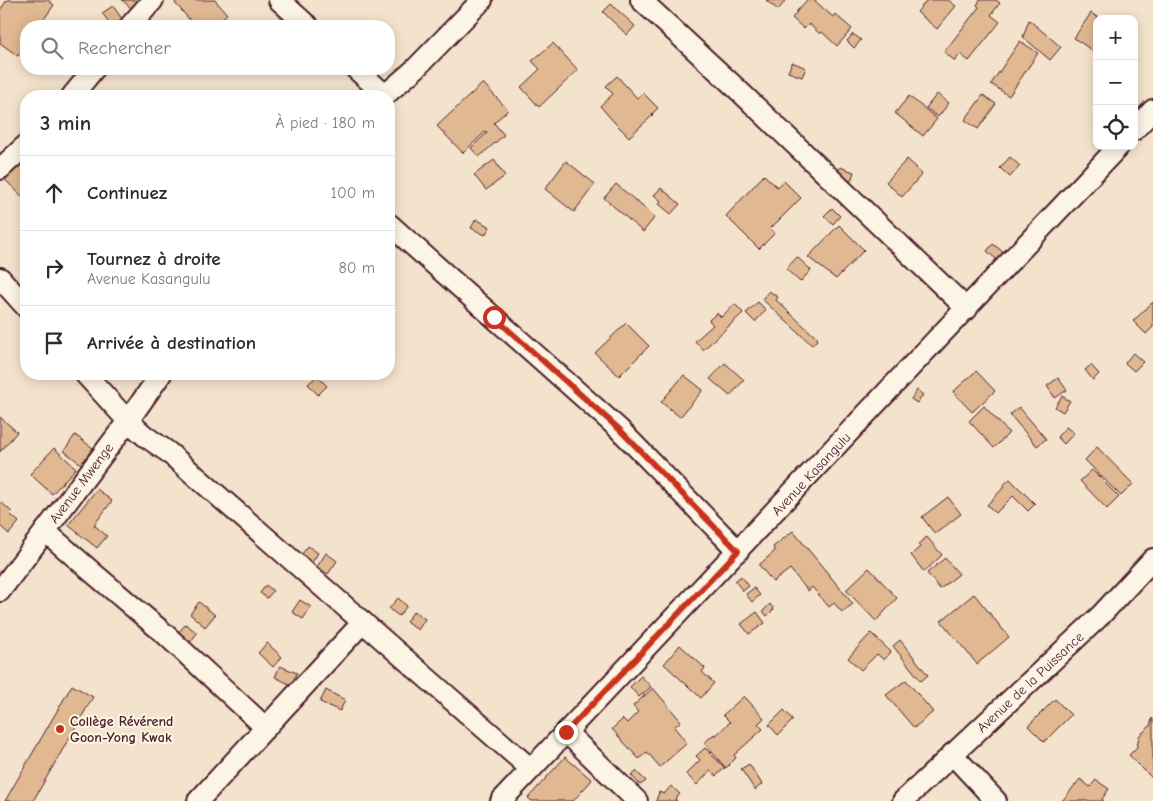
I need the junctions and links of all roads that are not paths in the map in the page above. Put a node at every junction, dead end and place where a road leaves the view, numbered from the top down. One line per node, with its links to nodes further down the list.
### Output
1 (153, 0): 5 (street)
2 (279, 0): 6 (street)
3 (482, 0): 11 (street)
4 (641, 0): 20 (street)
5 (135, 20)
6 (301, 20)
7 (89, 75): 9 (street)
8 (362, 75): 10 (street)
9 (77, 90)
10 (378, 90)
11 (391, 90)
12 (1153, 110): 13 (street)
13 (1138, 126)
14 (1115, 150): 20 (street, Avenue Kasangulu)
15 (20, 151): 16 (street)
16 (0, 169)
17 (395, 229): 25 (street)
18 (0, 278): 19 (street)
19 (20, 300)
20 (967, 308): 25 (street, Avenue Kasangulu)
21 (90, 380): 23 (street)
22 (157, 380): 23 (street, Avenue Mwenge)
23 (128, 421): 24 (street, Avenue Mwenge); 28 (street)
24 (46, 531): 27 (street, Avenue Mwenge); 29 (street)
25 (738, 551): 30 (street, Avenue Kasangulu)
26 (1153, 559): 31 (street, Avenue de la Puissance)
27 (0, 591)
28 (363, 622): 29 (street); 32 (street)
29 (266, 728): 33 (street)
30 (566, 732): 32 (street, Avenue Kasangulu); 35 (street)
31 (952, 754): 36 (street, Avenue de la Puissance); 37 (street)
32 (531, 769): 34 (street, Avenue Kasangulu)
33 (198, 801)
34 (501, 801)
35 (637, 801)
36 (903, 801)
37 (996, 801)

